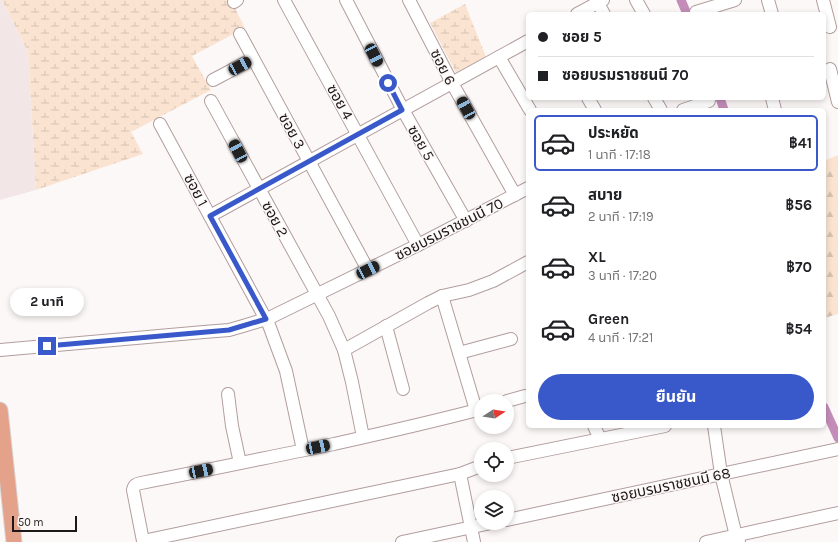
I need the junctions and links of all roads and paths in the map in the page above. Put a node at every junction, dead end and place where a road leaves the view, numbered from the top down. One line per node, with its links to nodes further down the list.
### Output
1 (284, 0): 30 (street, ซอย 4)
2 (346, 0): 28 (street, ซอย 5)
3 (409, 0): 21 (street, ซอย 6)
4 (636, 0): 11 (street)
5 (735, 0): 12 (street)
6 (768, 0): 13 (street)
7 (823, 0): 14 (street)
8 (600, 1): 9 (street); 10 (street)
9 (581, 12)
10 (603, 12)
11 (643, 12)
12 (696, 12)
13 (771, 12)
14 (830, 27)
15 (240, 34): 18 (street, ซอย 3)
16 (526, 42): 17 (street)
17 (499, 57): 21 (street); 26 (street)
18 (253, 59): 20 (street); 31 (street, ซอย 3)
19 (831, 69): 25 (street)
20 (214, 80)
21 (452, 83): 28 (street); 34 (street, ซอย 6)
22 (211, 101): 32 (street, ซอย 2)
23 (709, 101): 24 (street)
24 (694, 102): 27 (street)
25 (838, 102)
26 (529, 108)
27 (686, 108)
28 (402, 110): 30 (street); 36 (street, ซอย 5)
29 (160, 124): 35 (street, ซอย 1)
30 (358, 135): 31 (street); 37 (street, ซอย 4)
31 (309, 162): 32 (street); 39 (street, ซอย 3)
32 (259, 189): 35 (street); 40 (street, ซอย 2)
33 (526, 189): 34 (street, ซอยบรมราชชนนี 70)
34 (515, 195): 36 (street, ซอยบรมราชชนนี 70)
35 (210, 216): 42 (street, ซอย 1)
36 (466, 221): 37 (street, ซอยบรมราชชนนี 70)
37 (418, 245): 39 (street, ซอยบรมราชชนนี 70)
38 (526, 263): 41 (street)
39 (368, 270): 40 (street, ซอยบรมราชชนนี 70)
40 (317, 295): 42 (street, ซอยบรมราชชนนี 70); 46 (street, ซอย 2)
41 (442, 296): 43 (street); 47 (street)
42 (266, 319): 45 (street, ซอยบรมราชชนนี 70); 60 (street, ซอย 1)
43 (386, 326): 46 (street); 48 (street)
44 (511, 339): 47 (street)
45 (0, 350)
46 (344, 350): 58 (street, ซอย 2)
47 (460, 353): 50 (street)
48 (403, 389)
49 (228, 394): 63 (street)
50 (474, 394)
51 (525, 396): 52 (street)
52 (514, 399)
53 (0, 410): 74 (main road)
54 (474, 410): 58 (street)
55 (595, 428): 59 (street)
56 (651, 428): 59 (street)
57 (714, 428): 66 (street)
58 (363, 437): 60 (street)
59 (600, 439): 62 (street)
60 (303, 450): 63 (street)
61 (836, 450): 66 (street, ซอยบรมราชชนนี 68)
62 (514, 457)
63 (240, 463): 75 (street)
64 (474, 469): 65 (street)
65 (460, 474): 71 (street); 75 (street)
66 (721, 474): 69 (street, ซอยบรมราชชนนี 68); 72 (street)
67 (0, 492): 73 (main road)
68 (838, 513): 72 (street)
69 (514, 518)
70 (474, 526): 71 (street)
71 (471, 527): 76 (street); 77 (street)
72 (738, 539): 78 (street)
73 (5, 542)
74 (14, 542)
75 (143, 542)
76 (402, 542)
77 (474, 542)
78 (706, 542)

